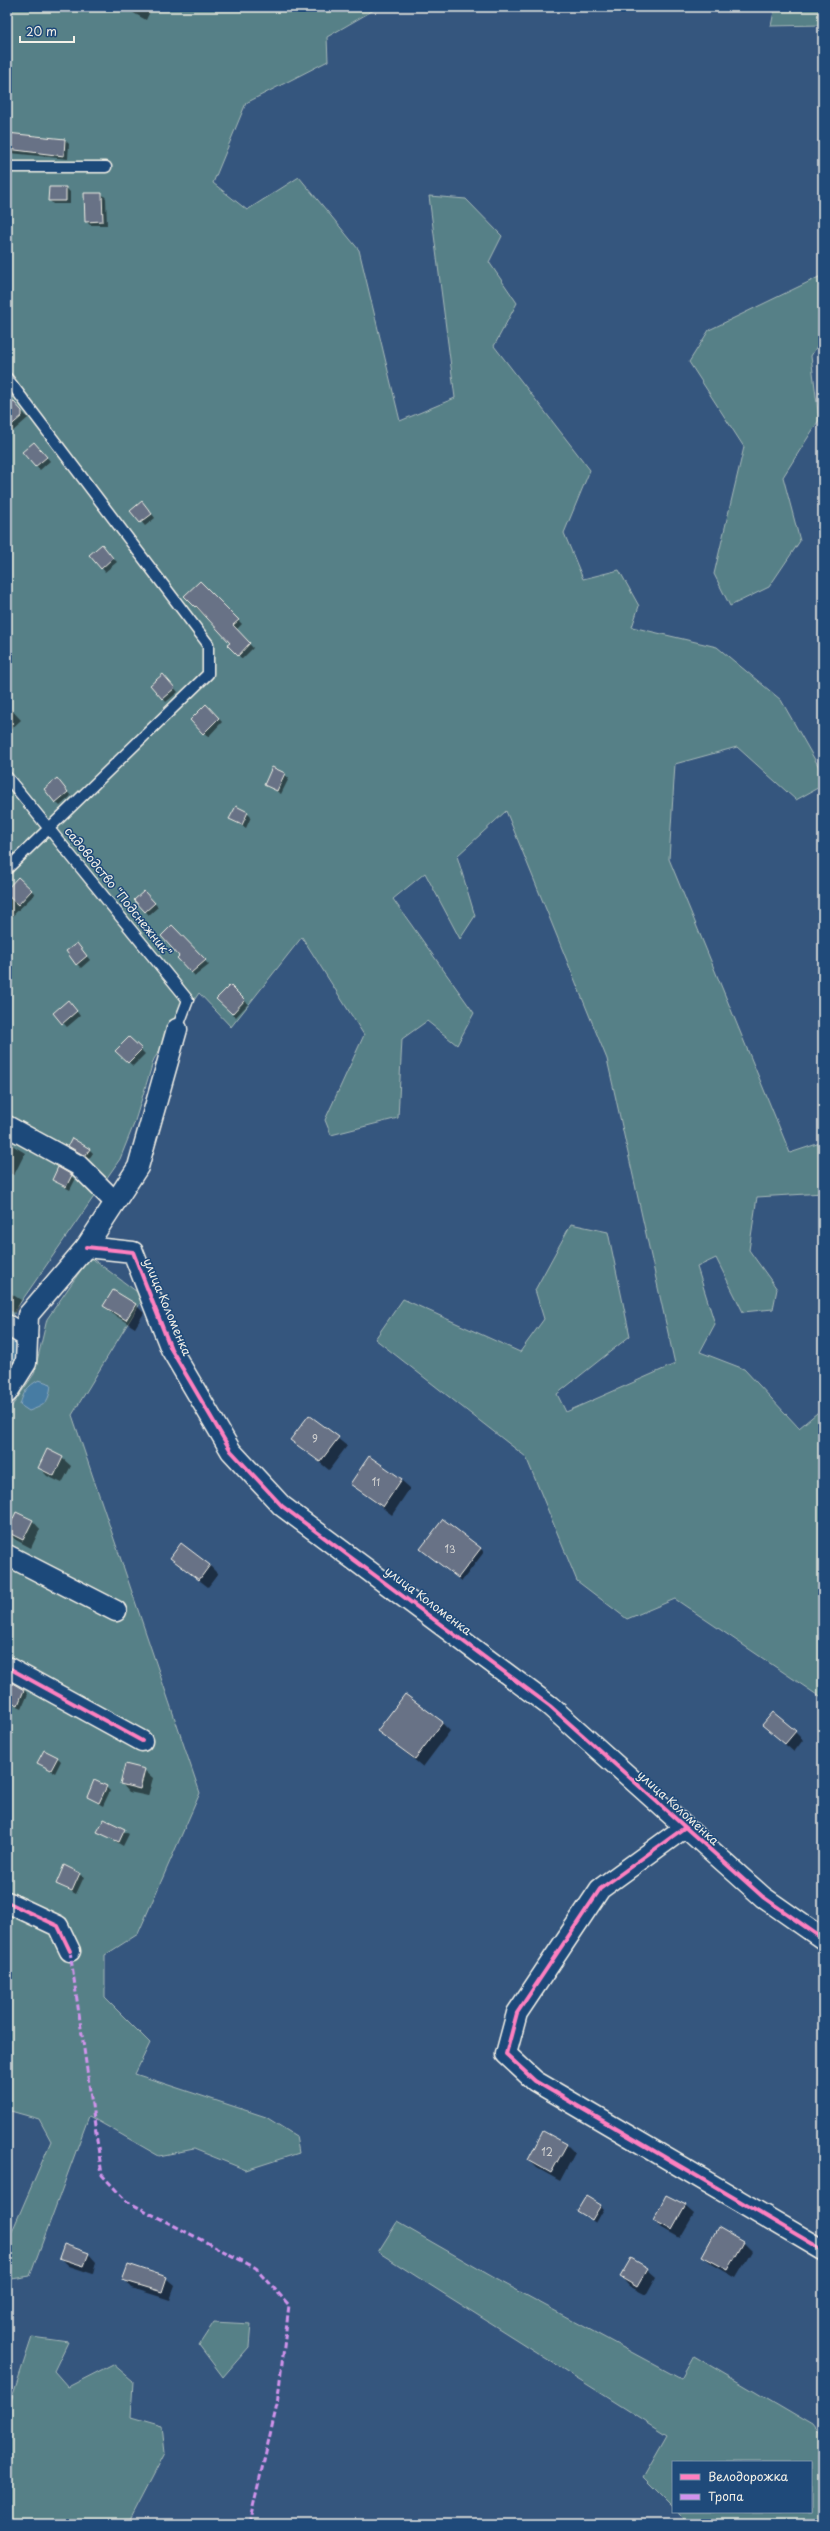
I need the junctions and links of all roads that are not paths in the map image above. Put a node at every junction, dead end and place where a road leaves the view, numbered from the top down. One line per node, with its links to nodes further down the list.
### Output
1 (7, 166): 2 (lane)
2 (106, 167)
3 (7, 378): 5 (lane)
4 (7, 777): 5 (lane, садоводство "Подснежник")
5 (50, 829): 6 (lane); 7 (lane, садоводство "Подснежник")
6 (7, 869)
7 (177, 1029): 9 (street)
8 (7, 1126): 9 (street)
9 (115, 1202): 10 (street)
10 (86, 1247): 12 (street); 18 (street, улица Коломенка)
11 (7, 1325): 12 (street)
12 (27, 1337): 13 (street)
13 (7, 1393)
14 (7, 1555): 15 (street)
15 (116, 1611)
16 (7, 1667): 17 (street)
17 (142, 1742)
18 (684, 1828): 20 (street, улица Коломенка); 22 (street)
19 (7, 1902): 21 (street)
20 (823, 1938)
21 (70, 1951)
22 (823, 2250)

